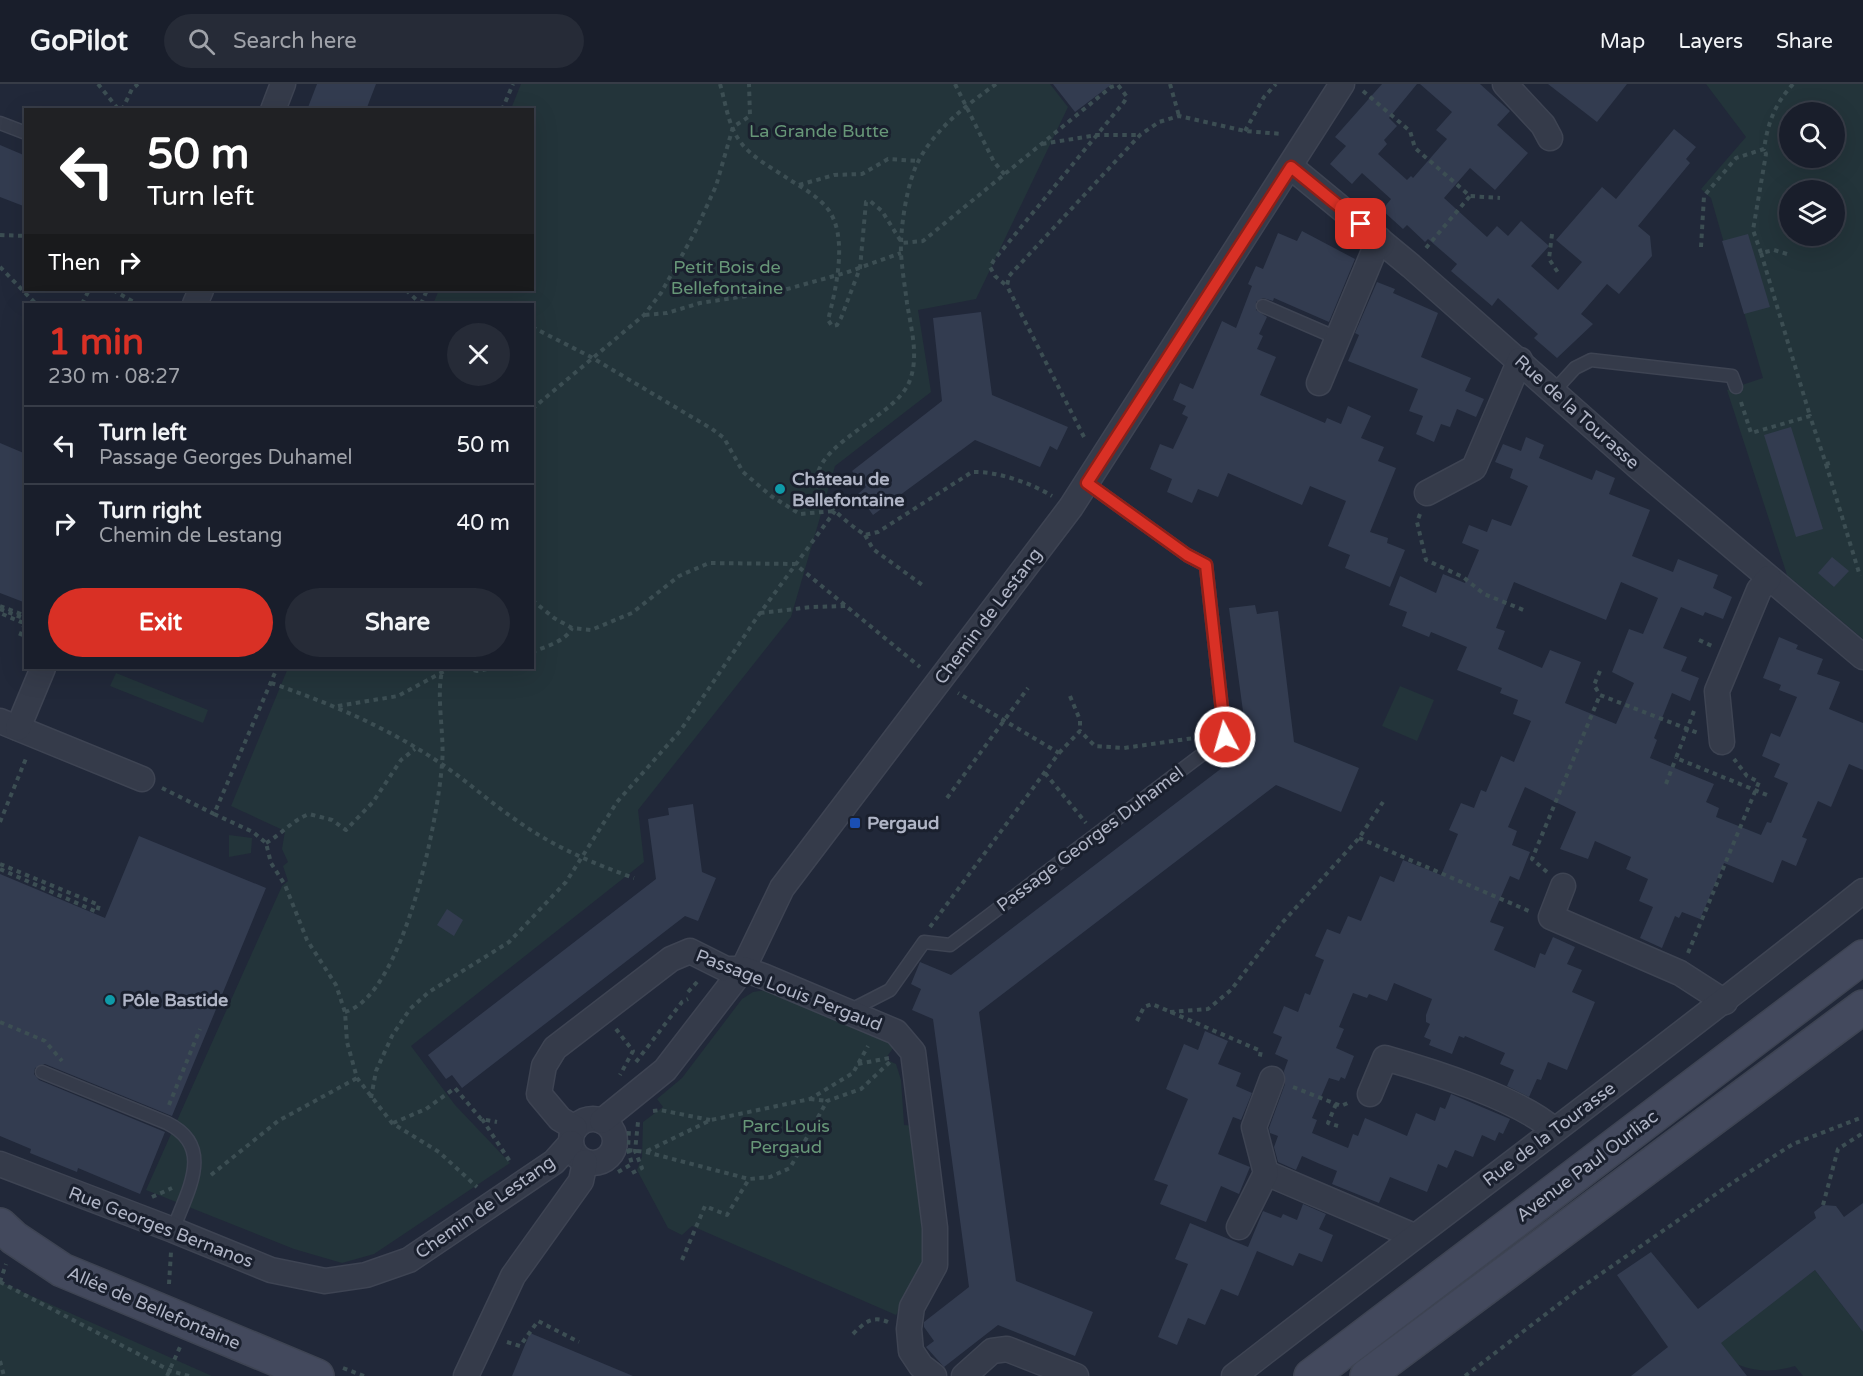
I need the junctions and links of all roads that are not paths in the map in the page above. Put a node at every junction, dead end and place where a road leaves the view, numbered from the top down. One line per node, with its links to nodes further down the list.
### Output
1 (283, 84): 4 (street)
2 (1342, 84): 8 (street, Chemin de Lestang)
3 (1504, 84): 7 (street)
4 (274, 108)
5 (0, 123): 6 (lane)
6 (24, 132)
7 (1550, 138)
8 (1291, 167): 9 (street, Rue de la Tourasse); 16 (street, Chemin de Lestang)
9 (1378, 239): 11 (street); 12 (street, Rue de la Tourasse)
10 (1263, 306): 11 (lane)
11 (1337, 338): 13 (street)
12 (1520, 360): 15 (street, Rue de la Tourasse); 17 (street)
13 (1319, 383)
14 (1736, 387): 15 (lane)
15 (1554, 391): 18 (street, Rue de la Tourasse)
16 (1087, 483): 27 (street, Chemin de Lestang); 30 (lane, Passage Georges Duhamel)
17 (1427, 493)
18 (1769, 578): 19 (street, Rue de la Tourasse); 22 (street)
19 (1863, 657)
20 (43, 669): 21 (street)
21 (18, 728): 23 (street)
22 (1722, 742)
23 (142, 780)
24 (1563, 886): 28 (street)
25 (1863, 891): 28 (street, Rue de la Tourasse)
26 (1863, 957): 51 (main road, Avenue Paul Ourliac)
27 (742, 969): 30 (street, Passage Louis Pergaud); 34 (street, Chemin de Lestang); 36 (street, Passage Louis Pergaud)
28 (1725, 1002): 35 (street, Rue de la Tourasse)
29 (1863, 1007): 52 (main road, Avenue Paul Ourliac)
30 (848, 1012): 47 (street, Passage Louis Pergaud)
31 (42, 1071): 43 (lane)
32 (1272, 1079): 39 (street)
33 (1370, 1094): 35 (street)
34 (602, 1121): 36 (street); 37 (street)
35 (1554, 1130): 42 (street, Rue de la Tourasse)
36 (573, 1135): 37 (street); 44 (street, Chemin de Lestang)
37 (585, 1162): 46 (street)
38 (0, 1164): 43 (street, Rue Georges Bernanos)
39 (1266, 1173): 41 (street); 42 (street)
40 (0, 1225): 45 (main road, Allée de Bellefontaine)
41 (1239, 1227)
42 (1414, 1236): 50 (street, Rue de la Tourasse)
43 (172, 1239): 44 (street, Rue Georges Bernanos)
44 (325, 1281)
45 (316, 1376)
46 (466, 1376)
47 (934, 1376)
48 (964, 1376): 49 (street)
49 (1077, 1376)
50 (1234, 1376)
51 (1311, 1376)
52 (1367, 1376)

